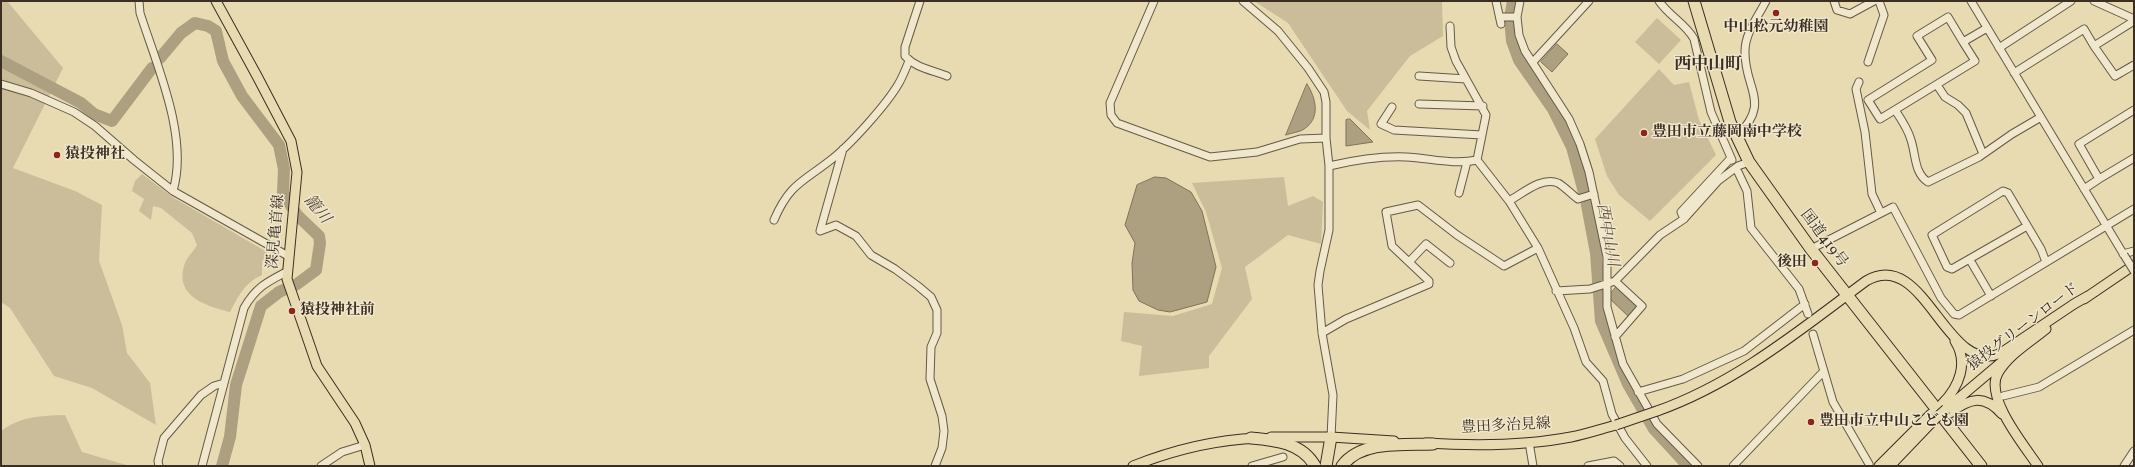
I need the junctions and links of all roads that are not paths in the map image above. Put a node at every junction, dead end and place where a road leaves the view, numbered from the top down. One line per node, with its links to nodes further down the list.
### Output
1 (139, 1): 55 (street)
2 (216, 1): 69 (main road, 深見亀首線)
3 (920, 1): 25 (street)
4 (1154, 1): 44 (street)
5 (1243, 1): 44 (street)
6 (1496, 1): 18 (street)
7 (1520, 1): 18 (street)
8 (1589, 1): 26 (street)
9 (1659, 1): 61 (street)
10 (1694, 1): 43 (highway, 国道419号)
11 (1766, 1): 43 (street)
12 (1834, 1): 13 (street)
13 (1874, 1)
14 (1879, 1): 27 (street)
15 (1971, 1): 21 (street)
16 (2071, 1): 24 (street)
17 (2094, 1): 19 (street)
18 (1516, 18): 26 (street)
19 (2134, 20): 23 (street)
20 (1450, 26): 32 (street)
21 (1987, 28): 22 (street); 24 (street)
22 (1964, 42): 35 (street); 39 (street)
23 (2094, 46): 28 (street); 29 (street)
24 (1999, 48): 29 (street)
25 (909, 61): 30 (street); 45 (street)
26 (1533, 62): 57 (street)
27 (1868, 62)
28 (2134, 65)
29 (2014, 73): 41 (street)
30 (947, 76)
31 (1419, 76): 32 (street)
32 (1466, 79): 37 (street)
33 (1859, 82): 60 (street)
34 (1, 84): 55 (street)
35 (1937, 85): 39 (street); 46 (street)
36 (1419, 104): 37 (street)
37 (1483, 106): 42 (street)
38 (1392, 107): 42 (street)
39 (1895, 110): 46 (street)
40 (2134, 110): 53 (street)
41 (2041, 117): 46 (street); 54 (street)
42 (1482, 135): 48 (street)
43 (1737, 136): 50 (highway, 国道419号)
44 (1326, 138): 51 (street)
45 (842, 149): 62 (street); 111 (street)
46 (1983, 154)
47 (2134, 158): 53 (street)
48 (1477, 160): 49 (street); 58 (street)
49 (1467, 162): 51 (street); 56 (street)
50 (1749, 162): 61 (street); 66 (highway, 国道419号)
51 (1329, 166): 88 (street)
52 (1738, 172): 83 (street)
53 (2099, 179): 54 (street)
54 (2084, 189): 64 (street)
55 (173, 191): 69 (street)
56 (1459, 193)
57 (1593, 194): 58 (street); 78 (street)
58 (1509, 201): 65 (street)
59 (2134, 209): 64 (street)
60 (1881, 213): 66 (street); 81 (street)
61 (1684, 219): 77 (street)
62 (774, 220)
63 (2027, 226): 70 (street); 70 (street); 72 (street)
64 (2105, 226): 68 (street); 72 (street)
65 (1538, 248): 71 (street); 79 (street)
66 (1811, 249): 80 (highway, 国道419号)
67 (2134, 251): 68 (street)
68 (2124, 254): 75 (street, bridge)
69 (288, 256): 76 (main road, 深見亀首線)
70 (1970, 260): 81 (street)
71 (1409, 262): 73 (street); 88 (street)
72 (2046, 262): 81 (street)
73 (1450, 263)
74 (2134, 265): 82 (main road, 猿投グリーンロード)
75 (2134, 271)
76 (288, 275): 92 (street); 102 (main road, 深見亀首線)
77 (1615, 281): 78 (street); 90 (street)
78 (1605, 284): 79 (street); 90 (street)
79 (1556, 291): 121 (street)
80 (1848, 294): 86 (main road, 豊田多治見線); 100 (main road, 豊田多治見線, bridge); 126 (highway, 国道419号)
81 (1991, 296)
82 (2088, 296): 84 (main road, 猿投グリーンロード); 86 (main road)
83 (1805, 304): 85 (street); 93 (street)
84 (2067, 311): 95 (main road, 猿投グリーンロード); 97 (main road)
85 (1808, 314)
86 (1946, 326): 95 (main road)
87 (2134, 330): 94 (street)
88 (1322, 333): 98 (street)
89 (1813, 334): 91 (street)
90 (1615, 337): 93 (street)
91 (1823, 372): 106 (street); 123 (street)
92 (224, 383): 107 (street); 108 (street)
93 (1638, 392): 122 (street)
94 (2003, 396)
95 (1946, 409): 96 (main road); 97 (main road)
96 (1935, 419): 124 (main road); 125 (main road)
97 (2009, 421): 127 (main road)
98 (1331, 437): 99 (main road, 豊田多治見線); 101 (main road, 豊田多治見線); 115 (highway); 116 (highway)
99 (1251, 438): 112 (main road, 豊田多治見線); 114 (highway)
100 (1529, 442): 101 (main road, 豊田多治見線); 118 (street)
101 (1433, 444): 117 (highway)
102 (365, 445): 109 (street); 110 (main road, 深見亀首線)
103 (2134, 450): 105 (street)
104 (1283, 457): 113 (street)
105 (2132, 459): 128 (street)
106 (1869, 464)
107 (159, 466)
108 (202, 466)
109 (321, 466)
110 (370, 466)
111 (935, 466)
112 (1133, 466)
113 (1252, 466)
114 (1315, 466)
115 (1326, 466)
116 (1334, 466)
117 (1342, 466)
118 (1533, 466)
119 (1590, 466): 120 (street)
120 (1620, 466)
121 (1647, 466)
122 (1698, 466)
123 (1733, 466)
124 (1879, 466)
125 (1891, 466)
126 (1981, 466)
127 (2038, 466)
128 (2124, 466)

